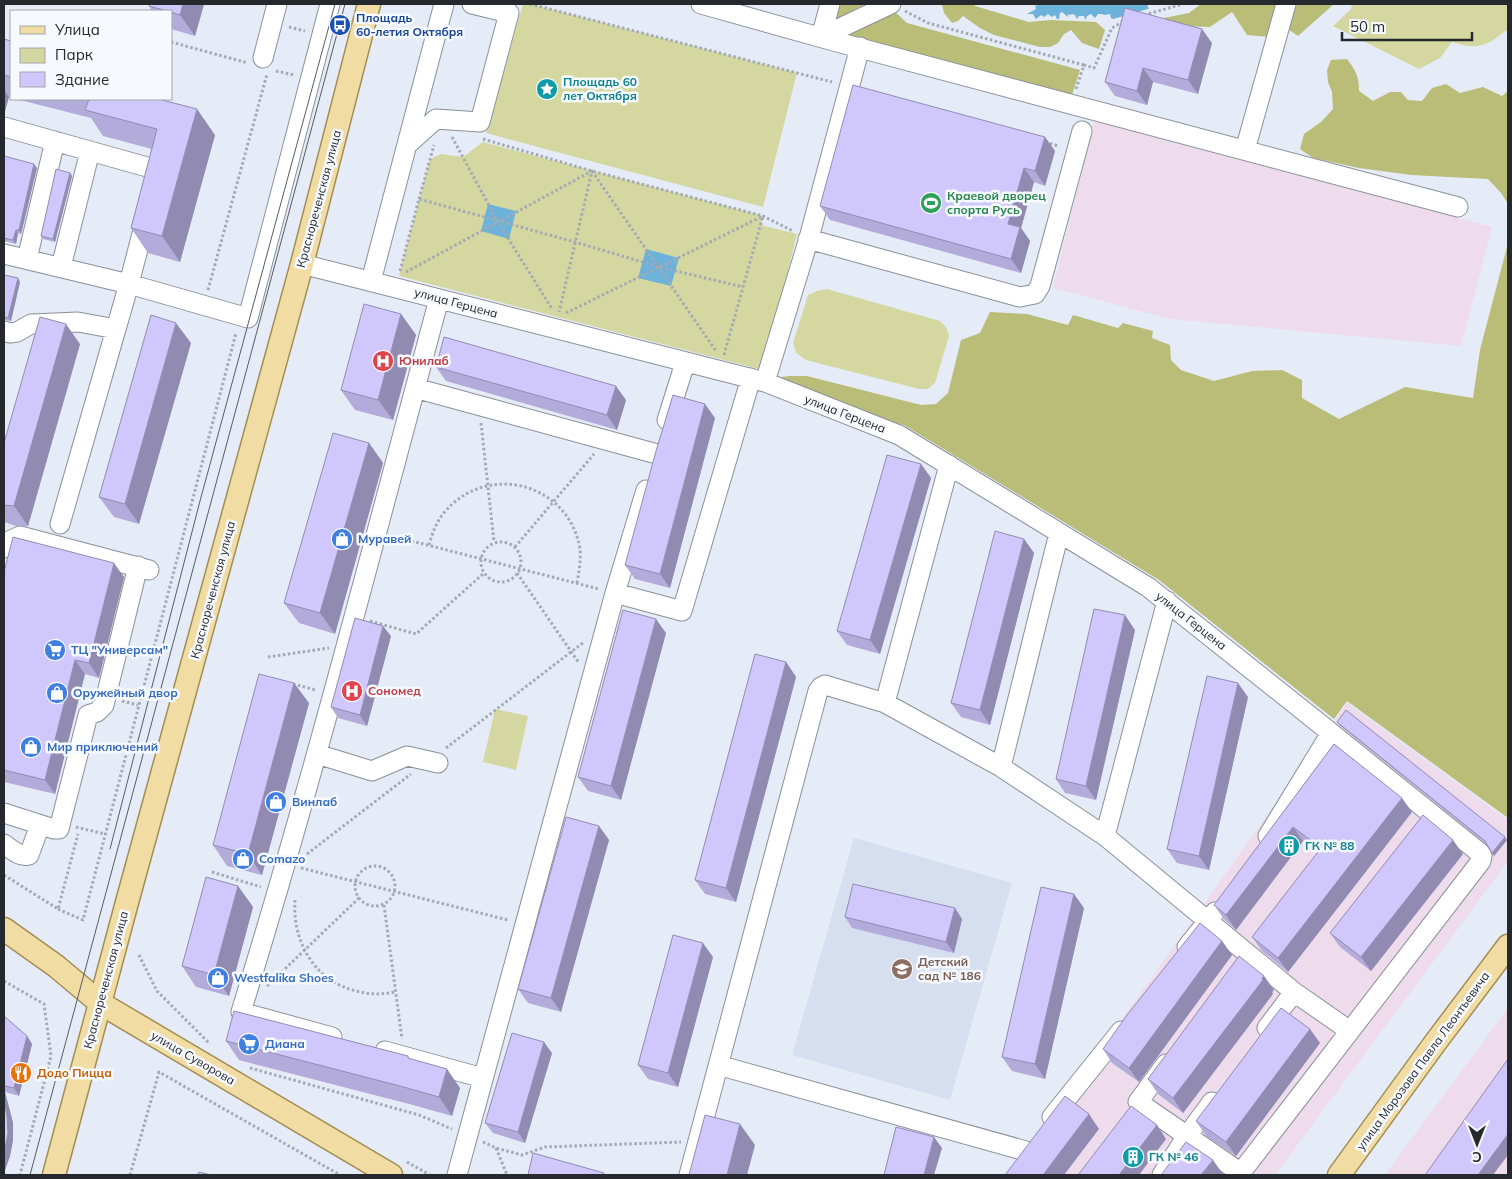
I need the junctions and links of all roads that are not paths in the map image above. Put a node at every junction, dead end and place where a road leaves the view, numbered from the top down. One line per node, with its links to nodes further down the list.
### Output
1 (276, 4): 12 (street)
2 (330, 4): 26 (street)
3 (370, 4): 23 (main road, Краснореченская улица)
4 (444, 4): 16 (street)
5 (472, 4): 16 (street)
6 (701, 4): 10 (street)
7 (830, 4): 10 (street)
8 (1286, 4): 17 (street)
9 (897, 6): 10 (street)
10 (821, 37): 11 (street)
11 (860, 48): 17 (street); 20 (street)
12 (257, 61)
13 (4, 127): 15 (street)
14 (1082, 131): 20 (street)
15 (55, 141): 18 (street); 22 (street)
16 (407, 145): 25 (street)
17 (1245, 150): 19 (street)
18 (90, 151): 24 (street); 26 (street)
19 (1458, 207)
20 (808, 239): 31 (street)
21 (4, 254): 22 (street)
22 (26, 259): 24 (street)
23 (302, 264): 25 (street, улица Герцена); 58 (main road, Краснореченская улица)
24 (62, 268): 26 (street)
25 (371, 281): 27 (street, улица Герцена)
26 (129, 284): 28 (street)
27 (439, 299): 30 (street, улица Герцена); 32 (street)
28 (116, 330): 29 (street); 35 (street)
29 (4, 331)
30 (685, 363): 31 (street, улица Герцена); 33 (street)
31 (758, 380): 34 (street, улица Герцена); 38 (street)
32 (415, 388): 33 (street); 42 (street)
33 (657, 454): 38 (street)
34 (949, 465): 36 (street, улица Герцена); 40 (street)
35 (60, 524)
36 (1059, 533): 39 (street, улица Герцена); 44 (street)
37 (4, 548): 46 (street)
38 (615, 593): 66 (street)
39 (1167, 601): 41 (street, улица Герцена); 47 (street)
40 (885, 703): 44 (street); 65 (street)
41 (1331, 733): 49 (street); 60 (street, улица Герцена)
42 (316, 754): 43 (street); 62 (street)
43 (434, 762)
44 (1001, 768): 47 (street)
45 (4, 813): 46 (street)
46 (40, 825): 48 (street)
47 (1105, 836): 51 (street)
48 (4, 844)
49 (1260, 849)
50 (1226, 897): 51 (street)
51 (1208, 921): 54 (street); 55 (street)
52 (4, 929): 58 (main road, улица Суворова)
53 (1508, 946): 75 (main road, улица Морозова Павла Леонтьевича)
54 (1247, 954): 56 (street); 57 (street)
55 (1177, 959)
56 (1236, 970)
57 (1294, 992): 60 (street); 61 (street)
58 (100, 1002): 70 (main road, Краснореченская улица); 71 (main road, улица Суворова)
59 (1129, 1020): 65 (street)
60 (1350, 1031): 69 (street)
61 (1259, 1040)
62 (347, 1041)
63 (366, 1046): 66 (street)
64 (1178, 1047): 68 (street)
65 (718, 1065): 73 (street)
66 (483, 1078): 72 (street)
67 (1223, 1088): 68 (street)
68 (1187, 1136): 69 (street); 74 (street)
69 (1240, 1174)
70 (54, 1175)
71 (390, 1175)
72 (457, 1175)
73 (689, 1175)
74 (1162, 1175)
75 (1339, 1175)

